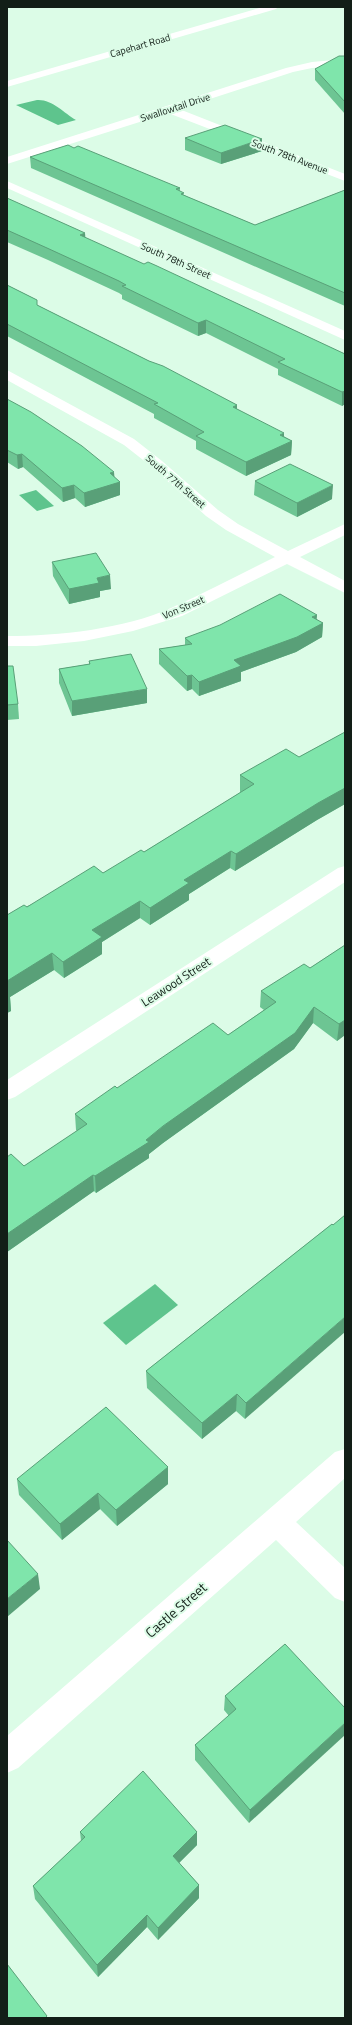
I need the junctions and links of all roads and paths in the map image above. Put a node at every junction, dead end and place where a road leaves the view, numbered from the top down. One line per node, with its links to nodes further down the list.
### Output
1 (273, 7): 3 (street, Capehart Road)
2 (345, 62): 4 (street, Swallowtail Drive)
3 (7, 84)
4 (168, 109): 5 (street, Swallowtail Drive); 6 (street, South 78th Avenue)
5 (7, 161)
6 (345, 178)
7 (7, 184): 8 (street, South 78th Street)
8 (345, 336)
9 (7, 374): 11 (street, South 77th Street)
10 (345, 529): 11 (street, Von Street)
11 (290, 558): 12 (street, South 77th Street); 13 (street, Von Street)
12 (345, 588)
13 (7, 641)
14 (345, 873): 15 (street, Leawood Street)
15 (7, 1091)
16 (345, 1461): 17 (street, Castle Street)
17 (277, 1522): 18 (street); 19 (street, Castle Street)
18 (345, 1588)
19 (7, 1757)

